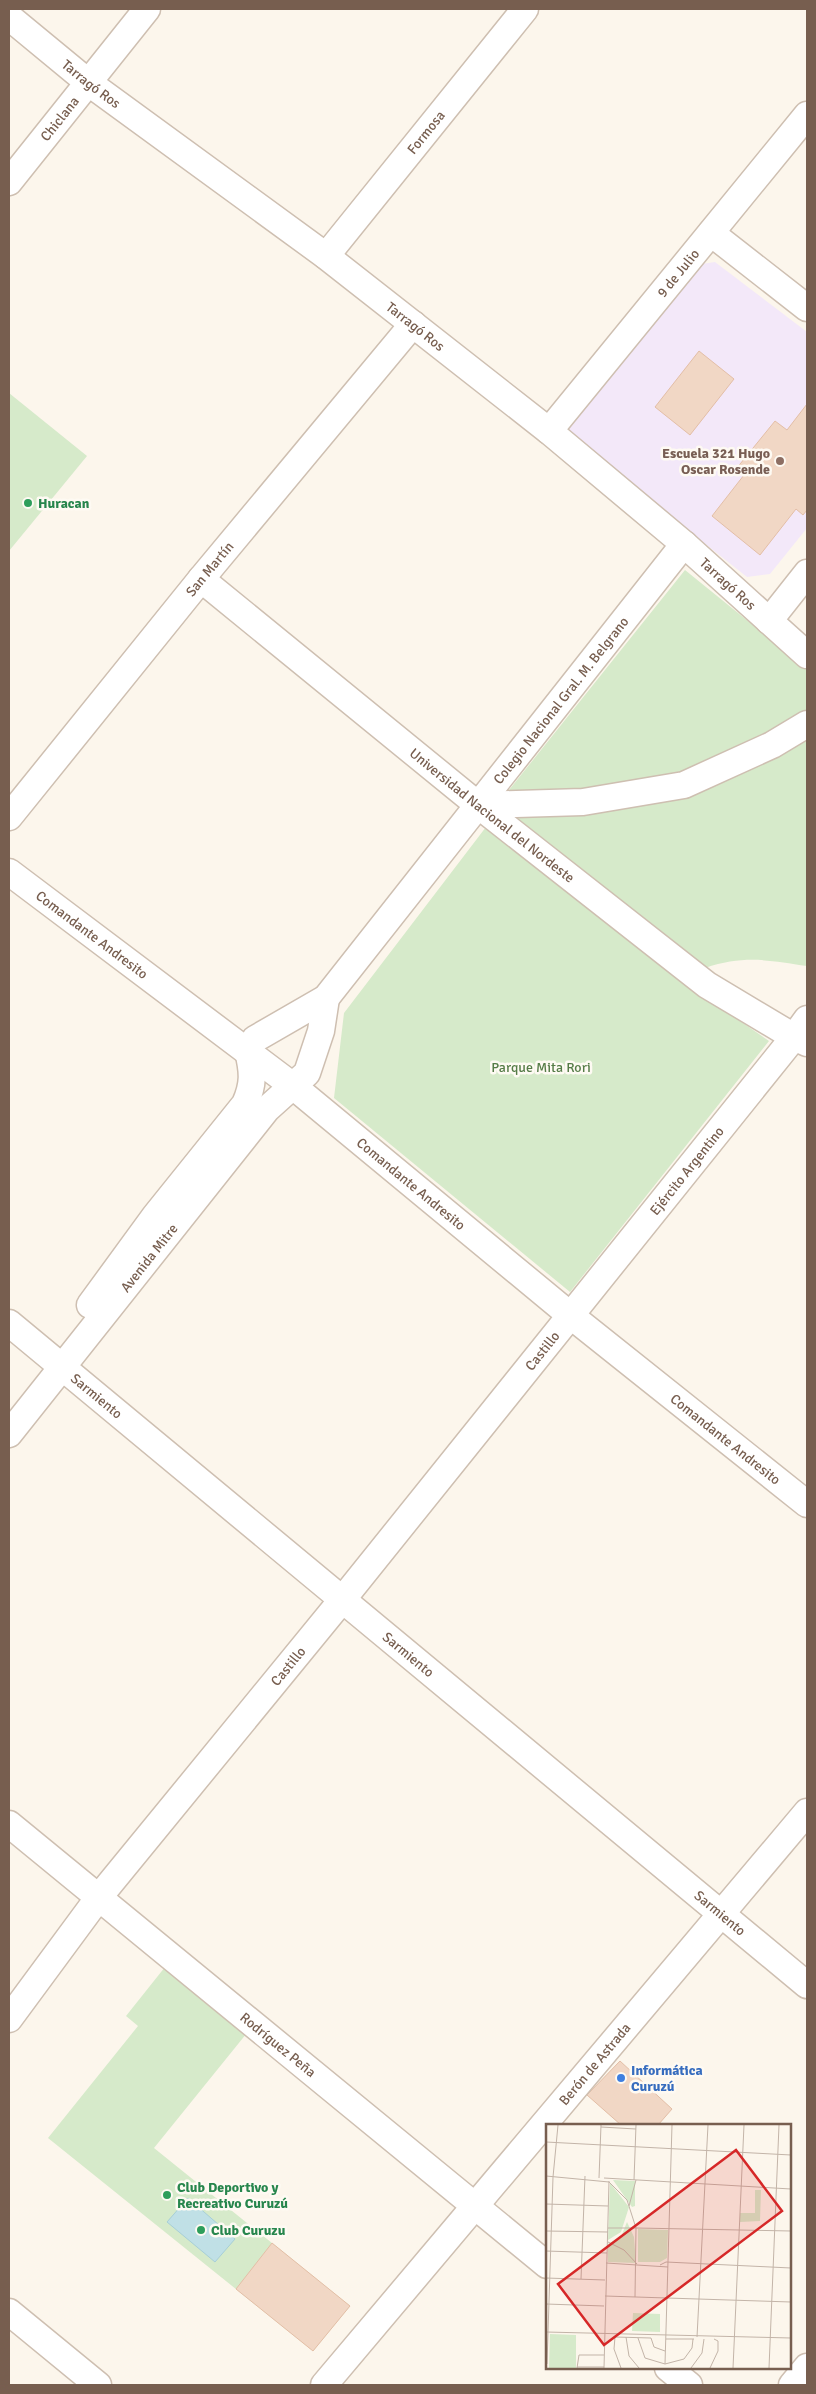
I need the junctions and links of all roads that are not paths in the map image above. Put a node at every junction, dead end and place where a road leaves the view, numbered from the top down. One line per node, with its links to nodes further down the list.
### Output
1 (148, 9): 4 (street, Chiclana)
2 (525, 9): 8 (street, Formosa)
3 (9, 18): 4 (street, Tarragó Ros)
4 (89, 84): 6 (street, Chiclana); 8 (street, Tarragó Ros)
5 (807, 115): 7 (street, 9 de Julio)
6 (9, 182)
7 (711, 233): 9 (street); 11 (street, 9 de Julio)
8 (326, 256): 10 (street, Tarragó Ros)
9 (807, 308)
10 (413, 324): 11 (street, Tarragó Ros); 14 (street, San Martín)
11 (549, 431): 12 (street, Tarragó Ros)
12 (684, 544): 15 (street, Tarragó Ros); 18 (street, Colegio Nacional Gral. M. Belgrano)
13 (807, 573): 15 (street)
14 (201, 579): 18 (street, Universidad Nacional del Nordeste); 19 (street, San Martín)
15 (769, 621): 16 (street, Tarragó Ros)
16 (807, 655)
17 (807, 724): 18 (street)
18 (478, 805): 21 (street, Colegio Nacional Gral. M. Belgrano); 22 (street, Universidad Nacional del Nordeste)
19 (9, 817)
20 (9, 872): 23 (street, Comandante Andresito)
21 (326, 998): 23 (street, Colegio Nacional Gral. M. Belgrano); 24 (street, Colegio Nacional Gral. M. Belgrano)
22 (803, 1033): 25 (street, Ejército Argentino)
23 (248, 1051): 24 (street, Comandante Andresito); 27 (street, Avenida Mitre)
24 (293, 1086): 25 (street, Comandante Andresito); 27 (street, Avenida Mitre)
25 (570, 1314): 30 (street, Comandante Andresito); 31 (street, Castillo)
26 (9, 1323): 27 (street, Sarmiento)
27 (57, 1363): 28 (street, Avenida Mitre); 29 (street, Avenida Mitre); 31 (street, Sarmiento)
28 (9, 1410)
29 (9, 1434)
30 (807, 1504)
31 (342, 1600): 34 (street, Castillo); 35 (street, Sarmiento)
32 (807, 1812): 35 (street, Berón de Astrada)
33 (9, 1824): 34 (street, Rodríguez Peña)
34 (99, 1897): 37 (street, Castillo); 38 (street, Rodríguez Peña)
35 (723, 1914): 36 (street, Sarmiento); 38 (street, Berón de Astrada)
36 (807, 1985)
37 (9, 2019)
38 (475, 2204): 39 (street, Rodríguez Peña); 44 (street, Berón de Astrada)
39 (546, 2264)
40 (9, 2312): 43 (street)
41 (807, 2367): 46 (street)
42 (669, 2369): 45 (street)
43 (98, 2385)
44 (324, 2385)
45 (689, 2385)
46 (792, 2385)

